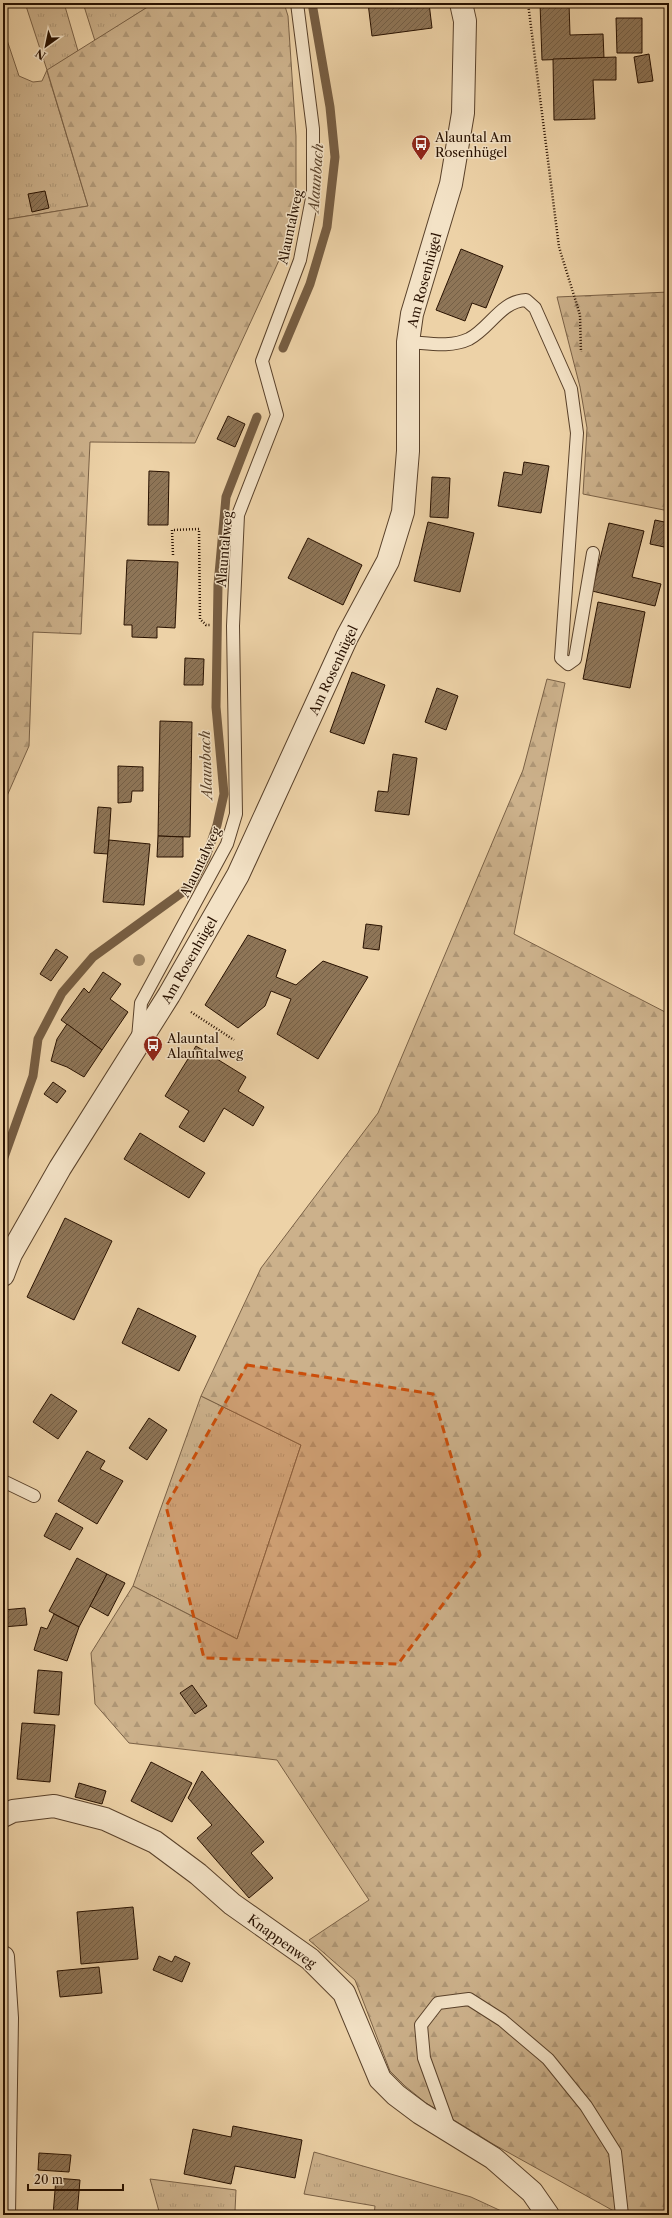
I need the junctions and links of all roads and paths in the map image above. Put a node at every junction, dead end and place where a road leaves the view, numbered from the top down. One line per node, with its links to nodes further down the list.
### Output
1 (297, 3): 11 (lane, Alauntalweg)
2 (461, 3): 4 (street, Am Rosenhügel)
3 (528, 3): 5 (path)
4 (408, 342): 5 (lane); 11 (street, Am Rosenhügel)
5 (571, 389): 6 (lane)
6 (593, 553)
7 (173, 554): 8 (path)
8 (206, 625)
9 (188, 1011): 10 (path)
10 (234, 1040)
11 (138, 1043): 12 (street, Am Rosenhügel)
12 (7, 1259): 13 (street, Am Rosenhügel)
13 (3, 1275)
14 (3, 1480): 15 (lane)
15 (34, 1496)
16 (3, 1816): 18 (street, Knappenweg)
17 (3, 1957): 19 (street)
18 (451, 2132): 20 (street, Knappenweg); 21 (lane)
19 (4, 2215)
20 (548, 2215)
21 (622, 2215)

